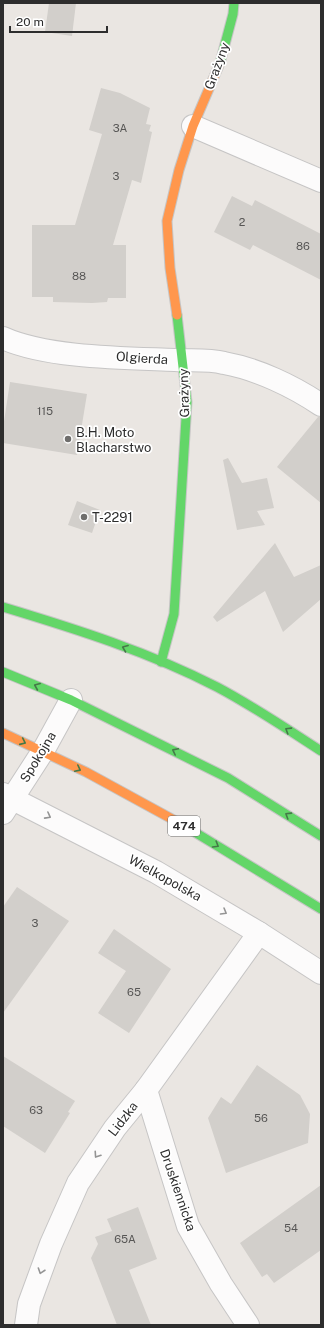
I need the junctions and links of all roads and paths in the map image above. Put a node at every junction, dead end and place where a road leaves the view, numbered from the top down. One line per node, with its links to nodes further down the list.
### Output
1 (234, 3): 2 (main road, Grażyny)
2 (193, 126): 3 (street); 5 (main road, Grażyny)
3 (321, 181)
4 (3, 338): 5 (street, Olgierda)
5 (183, 361): 6 (street, Olgierda); 8 (main road, Grażyny)
6 (321, 405)
7 (3, 607): 8 (main road, one-way to 7)
8 (162, 662): 13 (main road, one-way to 8)
9 (3, 672): 10 (main road, one-way to 9)
10 (71, 700): 12 (street, Spokojna); 15 (main road, one-way to 10)
11 (3, 733): 12 (main road, 474, one-way to 12)
12 (43, 751): 14 (street, Spokojna); 16 (main road, 474, one-way to 16)
13 (321, 751)
14 (6, 801): 17 (street, Wielkopolska, one-way to 17)
15 (321, 836)
16 (321, 909)
17 (259, 932): 18 (street, Wielkopolska); 19 (street, Lidzka)
18 (321, 973)
19 (146, 1090): 20 (street, Lidzka, one-way to 20); 21 (street, Druskiennicka)
20 (26, 1325)
21 (248, 1325)

